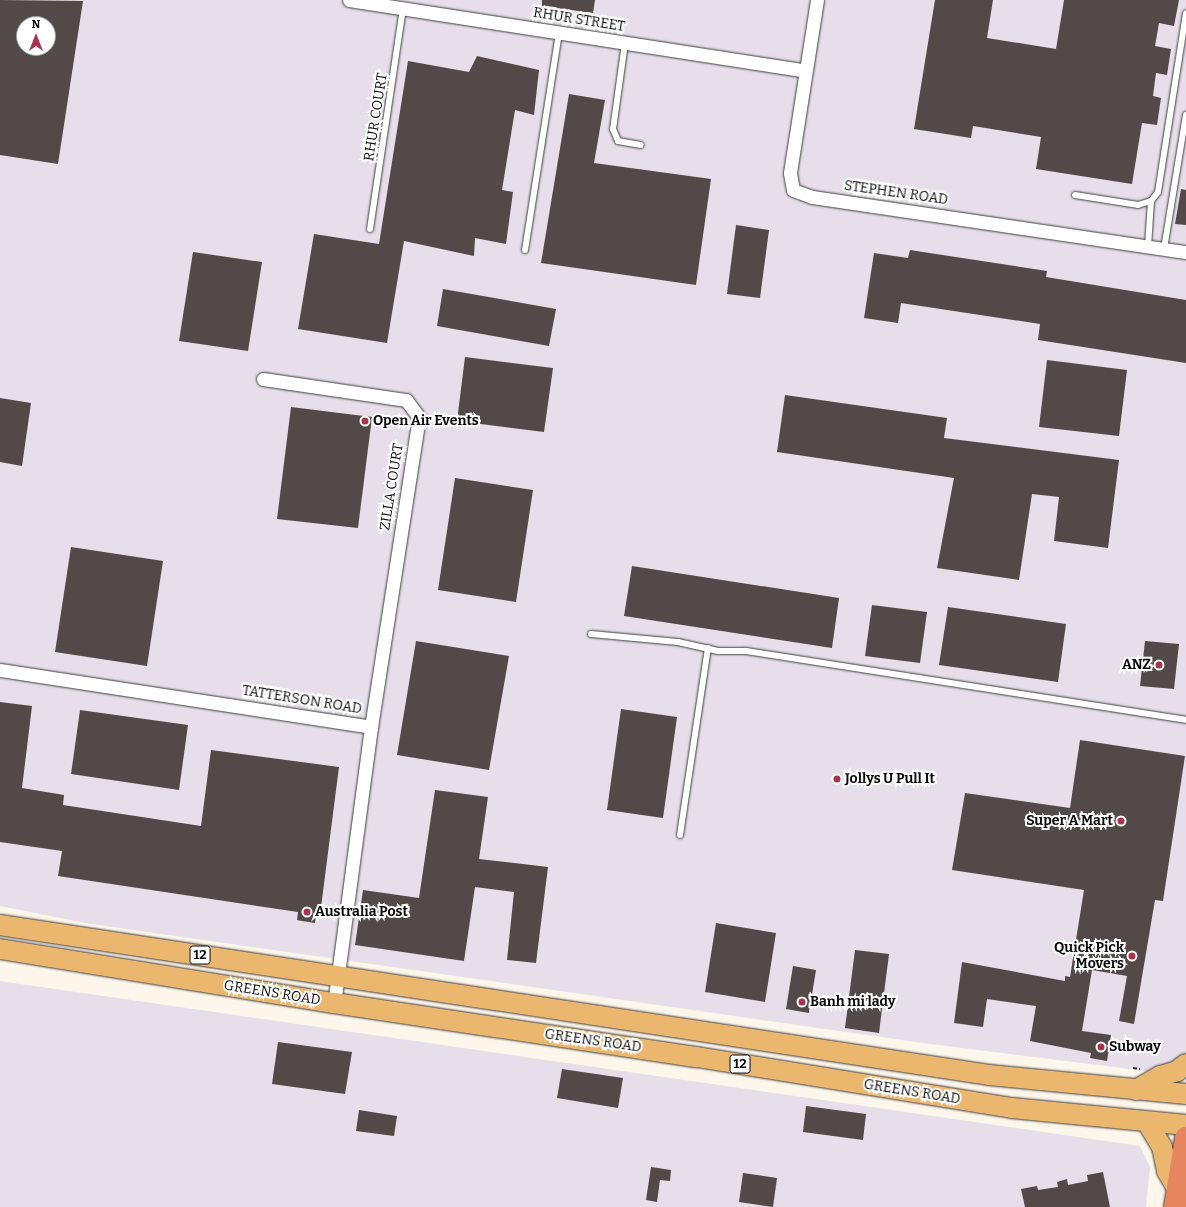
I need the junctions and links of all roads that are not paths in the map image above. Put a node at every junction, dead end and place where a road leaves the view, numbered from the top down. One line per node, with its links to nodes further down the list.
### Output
1 (349, 0): 3 (street, RHUR STREET)
2 (817, 0): 7 (street, STEPHEN ROAD)
3 (403, 8): 5 (street, RHUR STREET); 12 (lane, RHUR COURT)
4 (1186, 13): 11 (lane)
5 (559, 33): 6 (street, RHUR STREET); 15 (lane)
6 (624, 43): 7 (street, RHUR STREET); 9 (lane)
7 (805, 71): 13 (street, STEPHEN ROAD)
8 (1186, 115): 14 (lane)
9 (641, 145)
10 (1075, 195): 11 (lane)
11 (1150, 201): 13 (lane)
12 (370, 229)
13 (1148, 247): 14 (street, STEPHEN ROAD)
14 (1164, 249): 16 (street, STEPHEN ROAD)
15 (525, 250)
16 (1186, 252)
17 (263, 379): 22 (street, ZILLA COURT)
18 (591, 634): 19 (lane)
19 (708, 648): 21 (lane); 23 (lane)
20 (0, 670): 22 (street, TATTERSON ROAD)
21 (1186, 720)
22 (371, 727): 28 (street, TATTERSON ROAD)
23 (680, 835)
24 (0, 925): 25 (main road, GREENS ROAD / 12)
25 (62, 936): 27 (main road); 28 (main road, GREENS ROAD / 12)
26 (0, 949): 27 (main road, GREENS ROAD / 12)
27 (59, 960): 29 (main road, GREENS ROAD / 12)
28 (338, 975): 29 (street, TATTERSON ROAD); 30 (main road, GREENS ROAD / 12)
29 (334, 1003): 32 (main road, GREENS ROAD / 12)
30 (884, 1059): 32 (main road); 33 (main road, GREENS ROAD / 12)
31 (1186, 1064): 33 (main road)
32 (879, 1086): 35 (main road, GREENS ROAD / 12)
33 (1136, 1090): 34 (main road, GREENS ROAD / 12)
34 (1186, 1094)
35 (1147, 1122): 36 (main road, GREENS ROAD / 12); 38 (main road)
36 (1186, 1125)
37 (1186, 1138): 38 (highway)
38 (1176, 1198)

